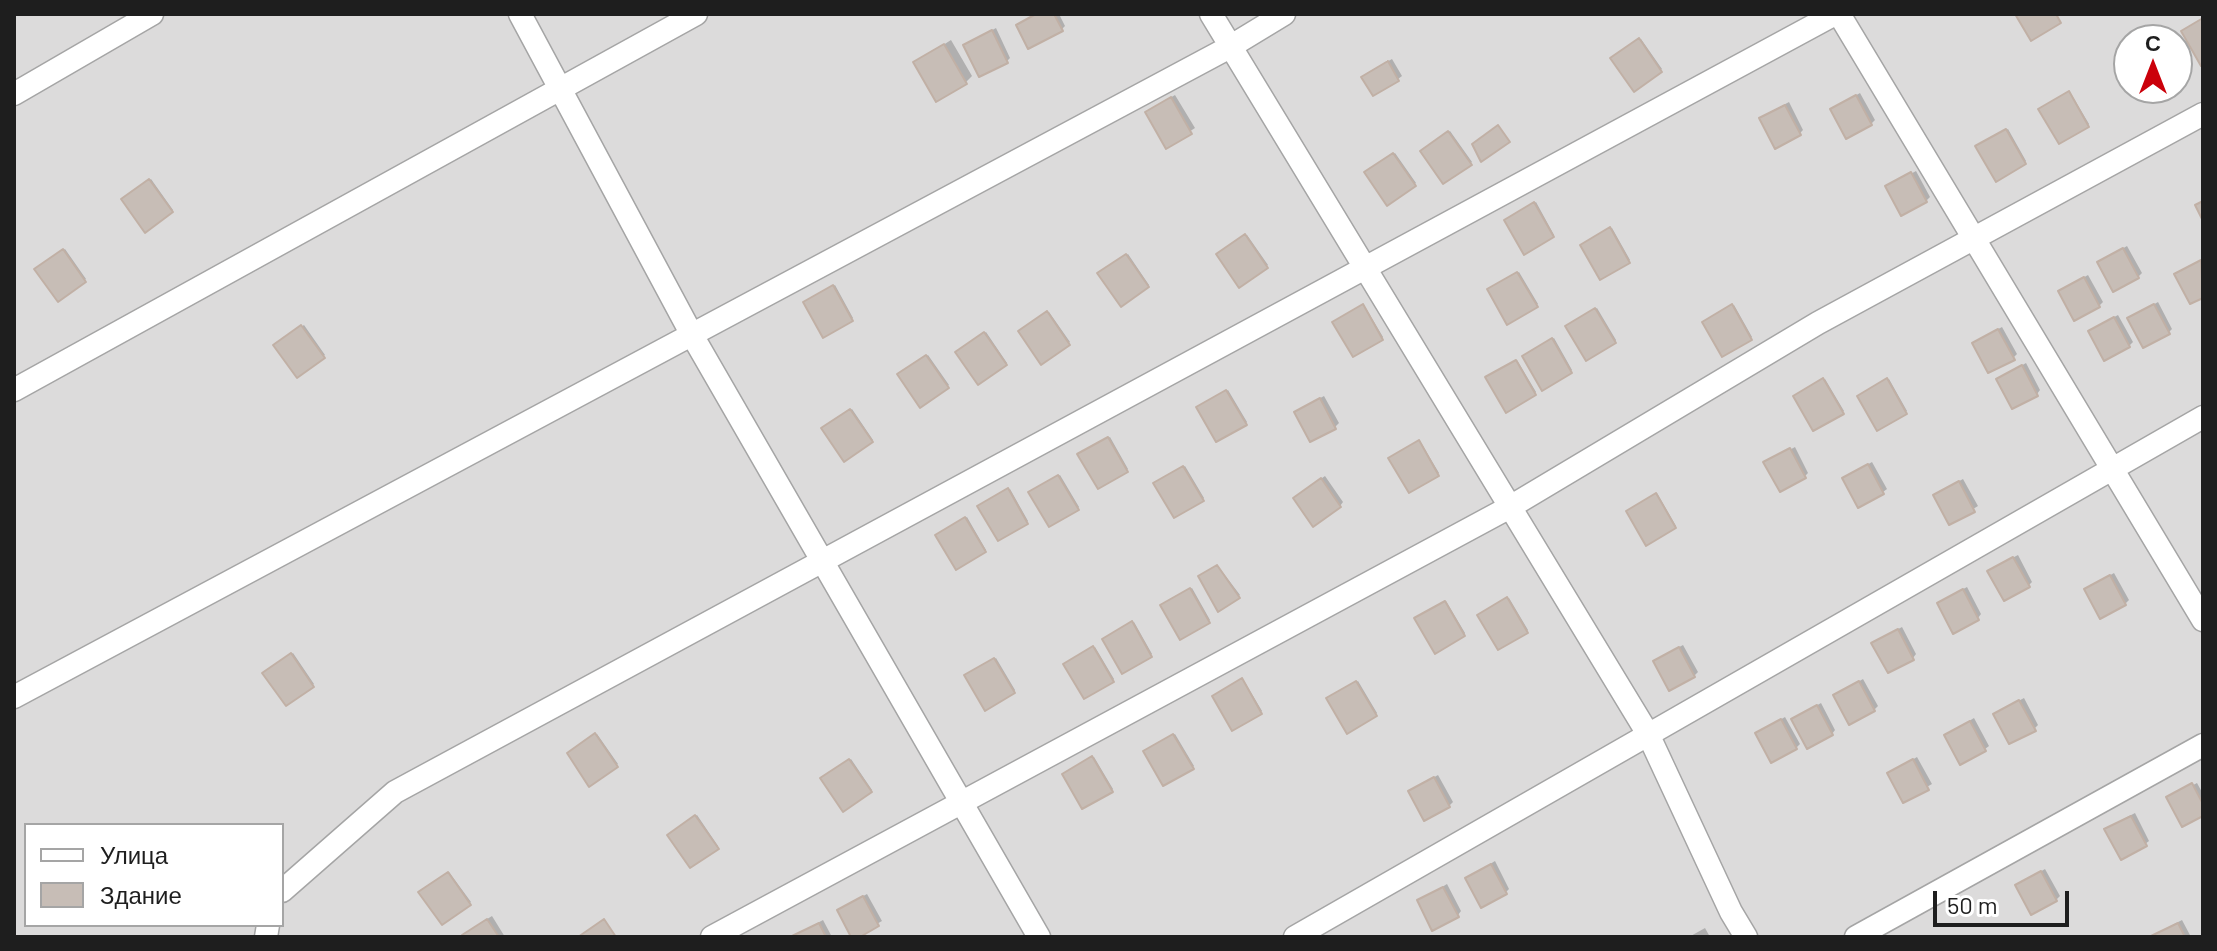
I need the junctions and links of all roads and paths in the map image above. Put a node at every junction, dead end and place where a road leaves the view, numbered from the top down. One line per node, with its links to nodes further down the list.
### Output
1 (152, 14): 9 (street)
2 (520, 14): 8 (street)
3 (696, 14): 8 (street)
4 (1211, 14): 7 (street)
5 (1284, 14): 7 (street)
6 (1837, 14): 11 (street); 12 (street)
7 (1228, 48): 12 (street); 13 (street)
8 (560, 89): 13 (street); 14 (street)
9 (14, 94)
10 (2203, 114): 11 (street)
11 (1976, 238): 16 (street); 17 (street)
12 (1364, 269): 17 (street); 18 (street)
13 (692, 335): 18 (street); 20 (street)
14 (14, 390)
15 (2203, 417): 16 (street)
16 (2114, 468): 19 (street); 21 (street)
17 (1510, 507): 21 (street); 23 (street)
18 (822, 561): 23 (street); 24 (street)
19 (2203, 620)
20 (14, 697)
21 (1648, 734): 27 (street); 28 (street)
22 (2203, 745): 29 (street)
23 (961, 802): 25 (street); 26 (street)
24 (284, 889)
25 (712, 937)
26 (1039, 937)
27 (1295, 937)
28 (1746, 937)
29 (1856, 937)

